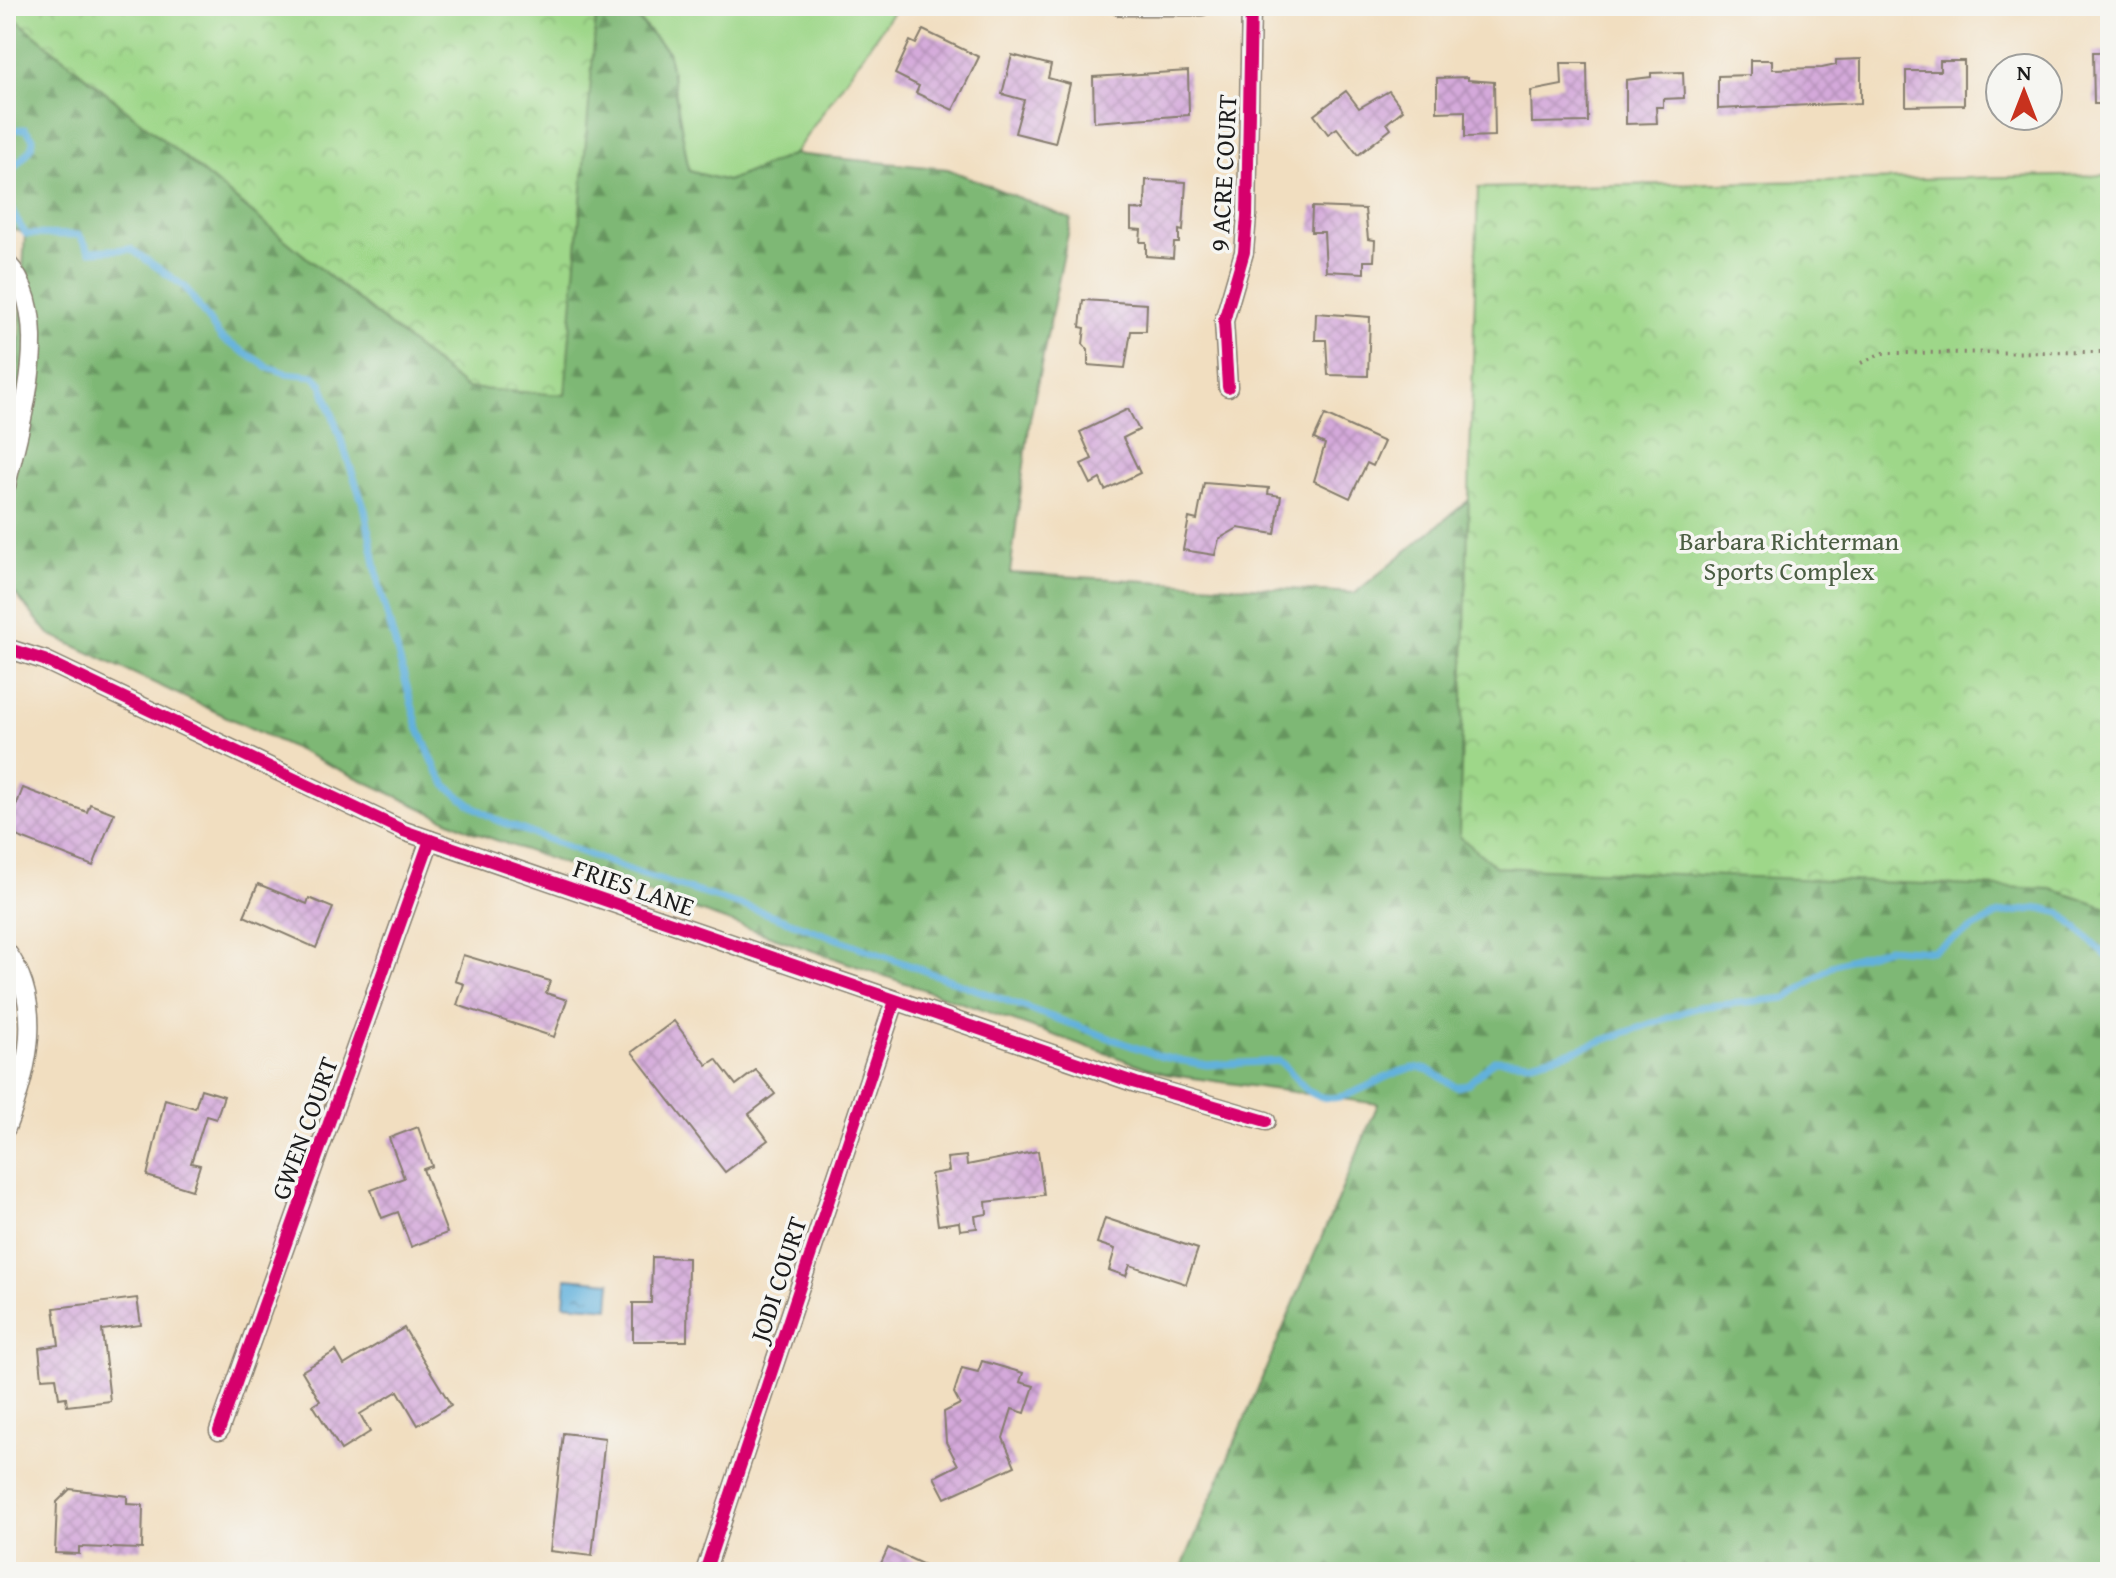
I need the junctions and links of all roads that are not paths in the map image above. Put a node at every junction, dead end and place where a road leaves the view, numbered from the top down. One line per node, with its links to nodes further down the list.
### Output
1 (1120, 6): 2 (street)
2 (1202, 6)
3 (1251, 6): 5 (street, 9 ACRE COURT)
4 (6, 262): 6 (street)
5 (1228, 387)
6 (6, 486)
7 (6, 648): 8 (street, FRIES LANE)
8 (430, 840): 10 (street, FRIES LANE); 13 (street, GWEN COURT)
9 (6, 951): 12 (street)
10 (895, 1001): 11 (street, FRIES LANE); 14 (street, JODI COURT)
11 (1266, 1121)
12 (6, 1128)
13 (219, 1431)
14 (705, 1572)

